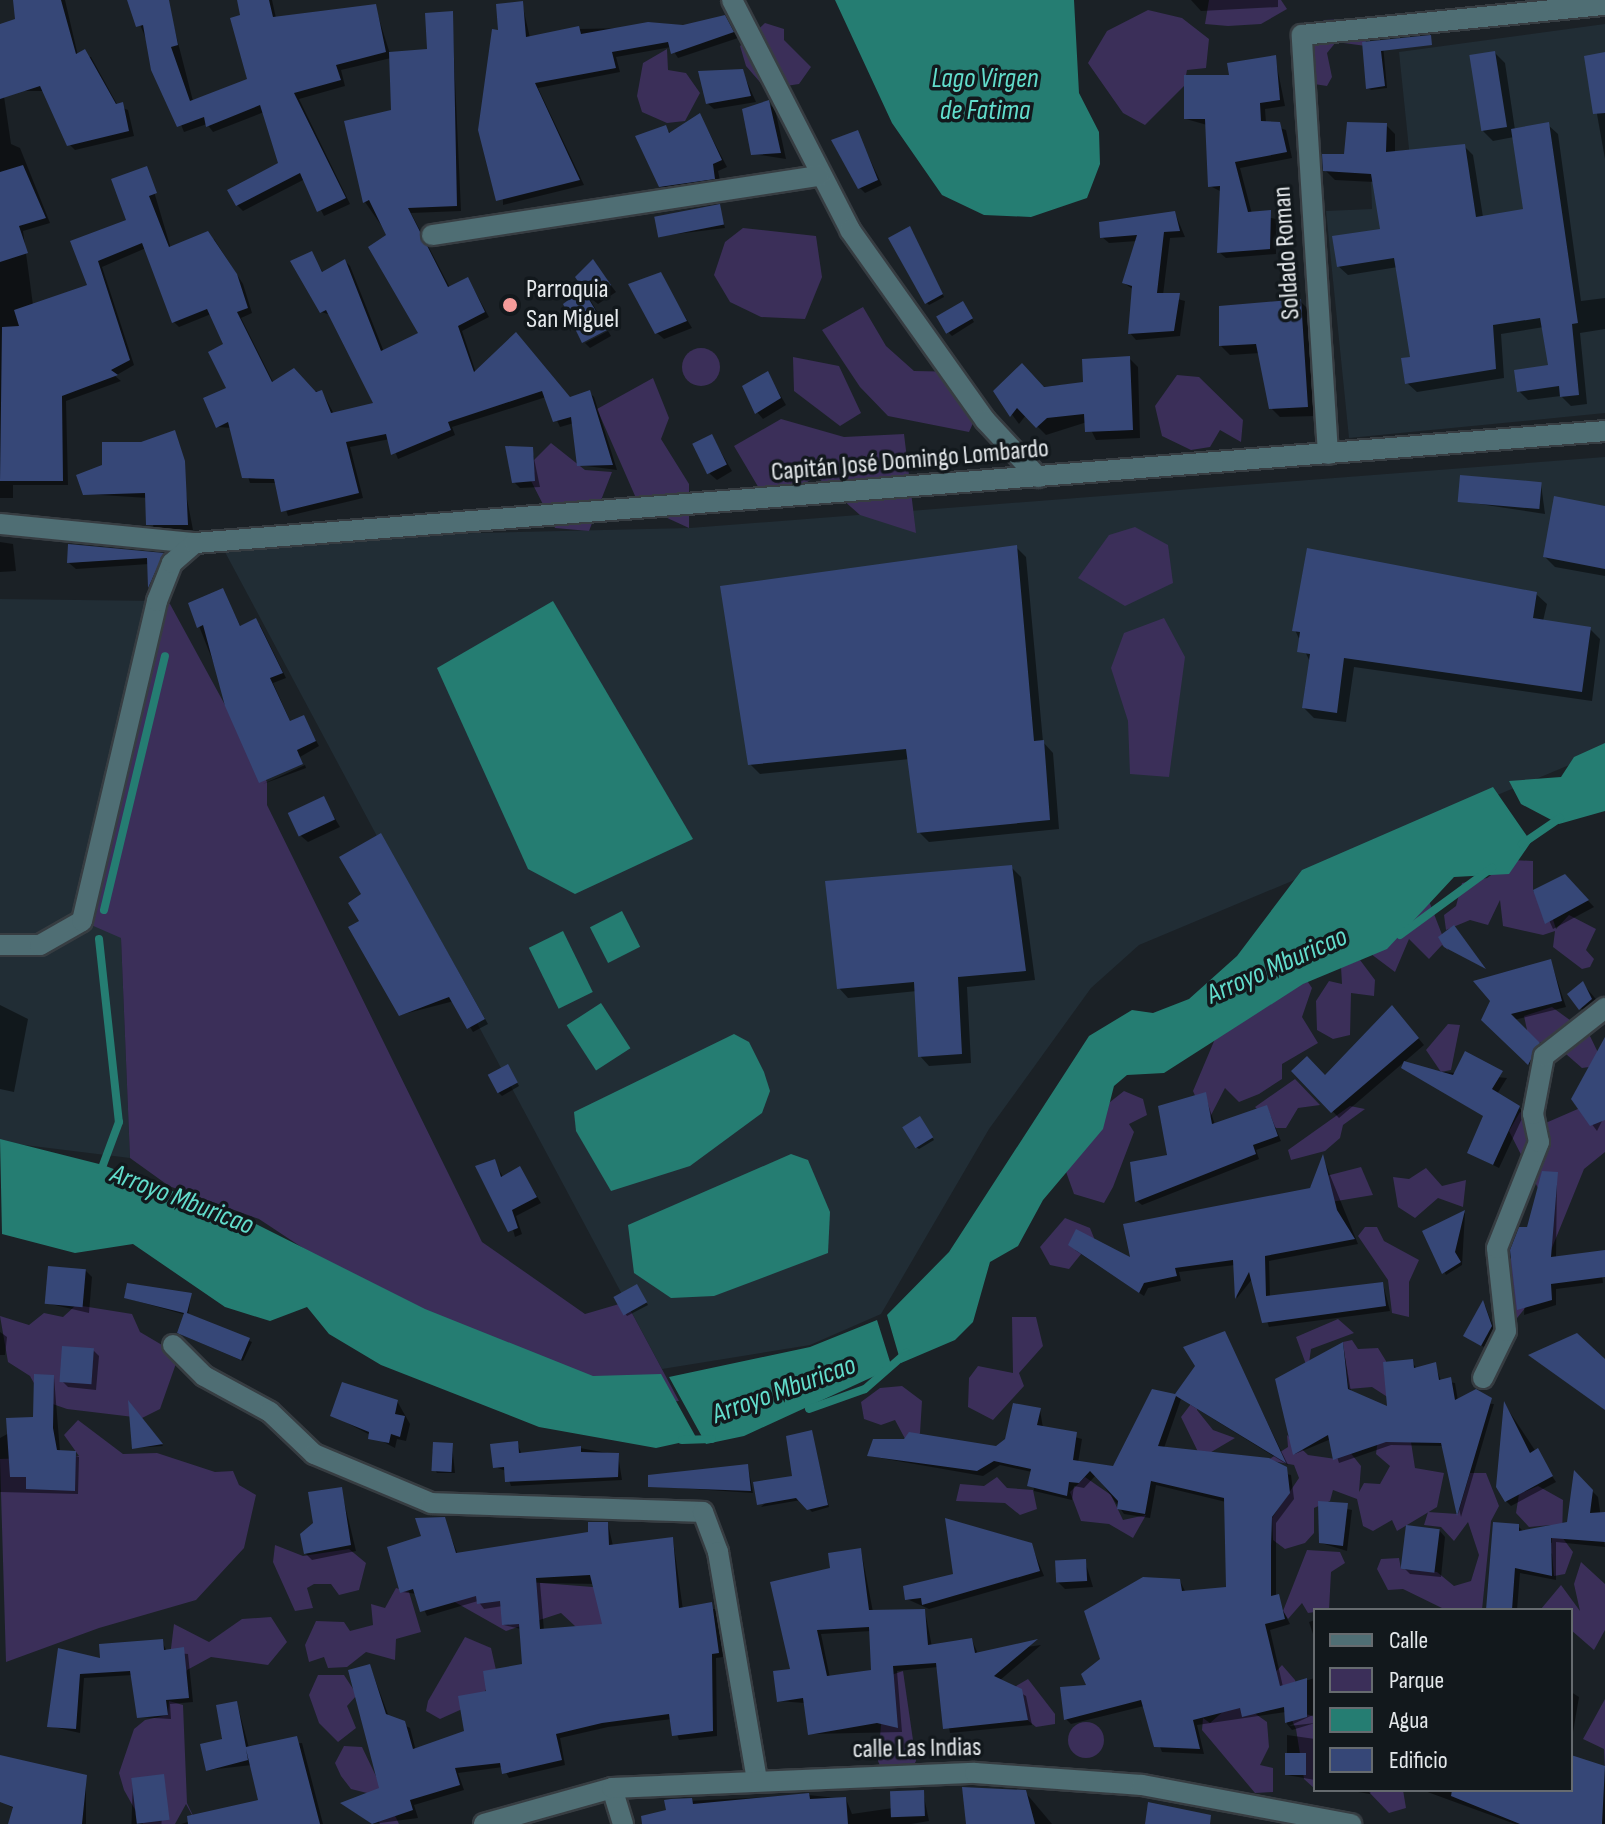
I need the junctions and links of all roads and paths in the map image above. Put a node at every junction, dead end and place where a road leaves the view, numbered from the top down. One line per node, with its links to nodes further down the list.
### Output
1 (732, 0): 3 (street)
2 (1605, 5): 6 (street, Soldado Roman)
3 (819, 176): 4 (street); 7 (street)
4 (432, 235)
5 (1605, 431): 6 (street, Capitán José Domingo Lombardo)
6 (1328, 454): 7 (street, Capitán José Domingo Lombardo)
7 (1038, 477): 9 (street, Capitán José Domingo Lombardo)
8 (0, 524): 9 (street, Capitán José Domingo Lombardo)
9 (195, 543): 10 (street)
10 (0, 945)
11 (1605, 1008): 13 (street)
12 (173, 1345): 14 (street)
13 (1483, 1378)
14 (757, 1779): 15 (street, calle Las Indias); 18 (street, calle Las Indias)
15 (612, 1788): 16 (street, calle Las Indias); 17 (street)
16 (484, 1824)
17 (623, 1824)
18 (1351, 1824)

